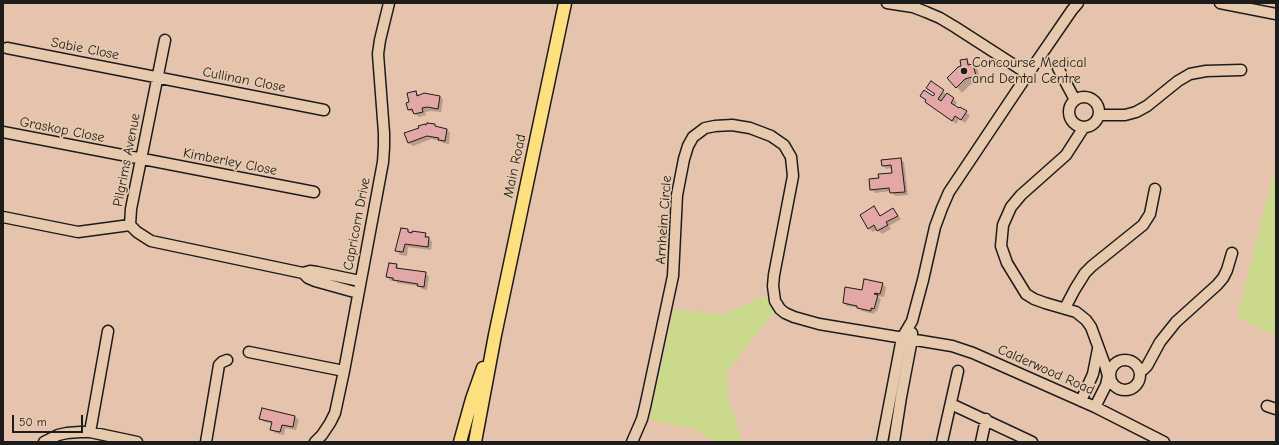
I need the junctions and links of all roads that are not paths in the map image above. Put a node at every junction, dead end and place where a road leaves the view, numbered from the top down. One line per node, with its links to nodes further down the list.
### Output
1 (389, 3): 25 (street, Capricorn Drive)
2 (565, 3): 30 (main road, Main Road)
3 (887, 3): 11 (street)
4 (1078, 3): 11 (street)
5 (1220, 3): 6 (street)
6 (1276, 14)
7 (165, 40): 12 (street, Pilgrims Avenue)
8 (7, 48): 12 (street, Sabie Close)
9 (1058, 68): 13 (street)
10 (1241, 70): 15 (street)
11 (1028, 74): 28 (street)
12 (157, 78): 14 (street, Cullinan Close); 18 (street, Pilgrims Avenue)
13 (1075, 100): 15 (street); 16 (street)
14 (324, 110)
15 (1099, 115): 16 (street)
16 (1084, 126): 27 (street)
17 (3, 132): 18 (street, Graskop Close)
18 (140, 159): 20 (street, Kimberley Close); 22 (street, Pilgrims Avenue)
19 (1155, 189): 27 (street)
20 (314, 192)
21 (3, 217): 22 (street)
22 (130, 225): 24 (street, Pilgrims Avenue)
23 (1232, 253): 38 (street)
24 (303, 273): 25 (street, Pilgrims Avenue); 26 (street, Pilgrims Avenue)
25 (360, 281): 26 (street, Capricorn Drive)
26 (358, 293): 36 (street, Capricorn Drive)
27 (1065, 308): 33 (street)
28 (912, 321): 31 (street); 32 (street)
29 (108, 332): 44 (street)
30 (495, 335): 49 (main road, Main Road); 50 (main road, Main Road)
31 (902, 338): 32 (street, Arnheim Circle); 51 (street, Arnheim Circle); 52 (street)
32 (912, 339): 40 (street, Calderwood Road); 53 (street)
33 (1098, 349): 39 (street); 40 (street)
34 (250, 352): 36 (street)
35 (227, 360): 47 (street)
36 (344, 371): 48 (street, Capricorn Drive)
37 (958, 371): 41 (street)
38 (1140, 372): 39 (street); 39 (street)
39 (1109, 375): 42 (street)
40 (1081, 401): 42 (street, Calderwood Road)
41 (951, 404): 43 (street); 54 (street)
42 (1095, 407): 57 (street, Calderwood Road)
43 (986, 419): 55 (street); 56 (street)
44 (90, 432): 45 (street); 46 (street)
45 (44, 442)
46 (137, 442)
47 (206, 442)
48 (315, 442)
49 (460, 442)
50 (475, 442)
51 (632, 442)
52 (882, 442)
53 (894, 442)
54 (942, 442)
55 (981, 442)
56 (1032, 442)
57 (1164, 442)

